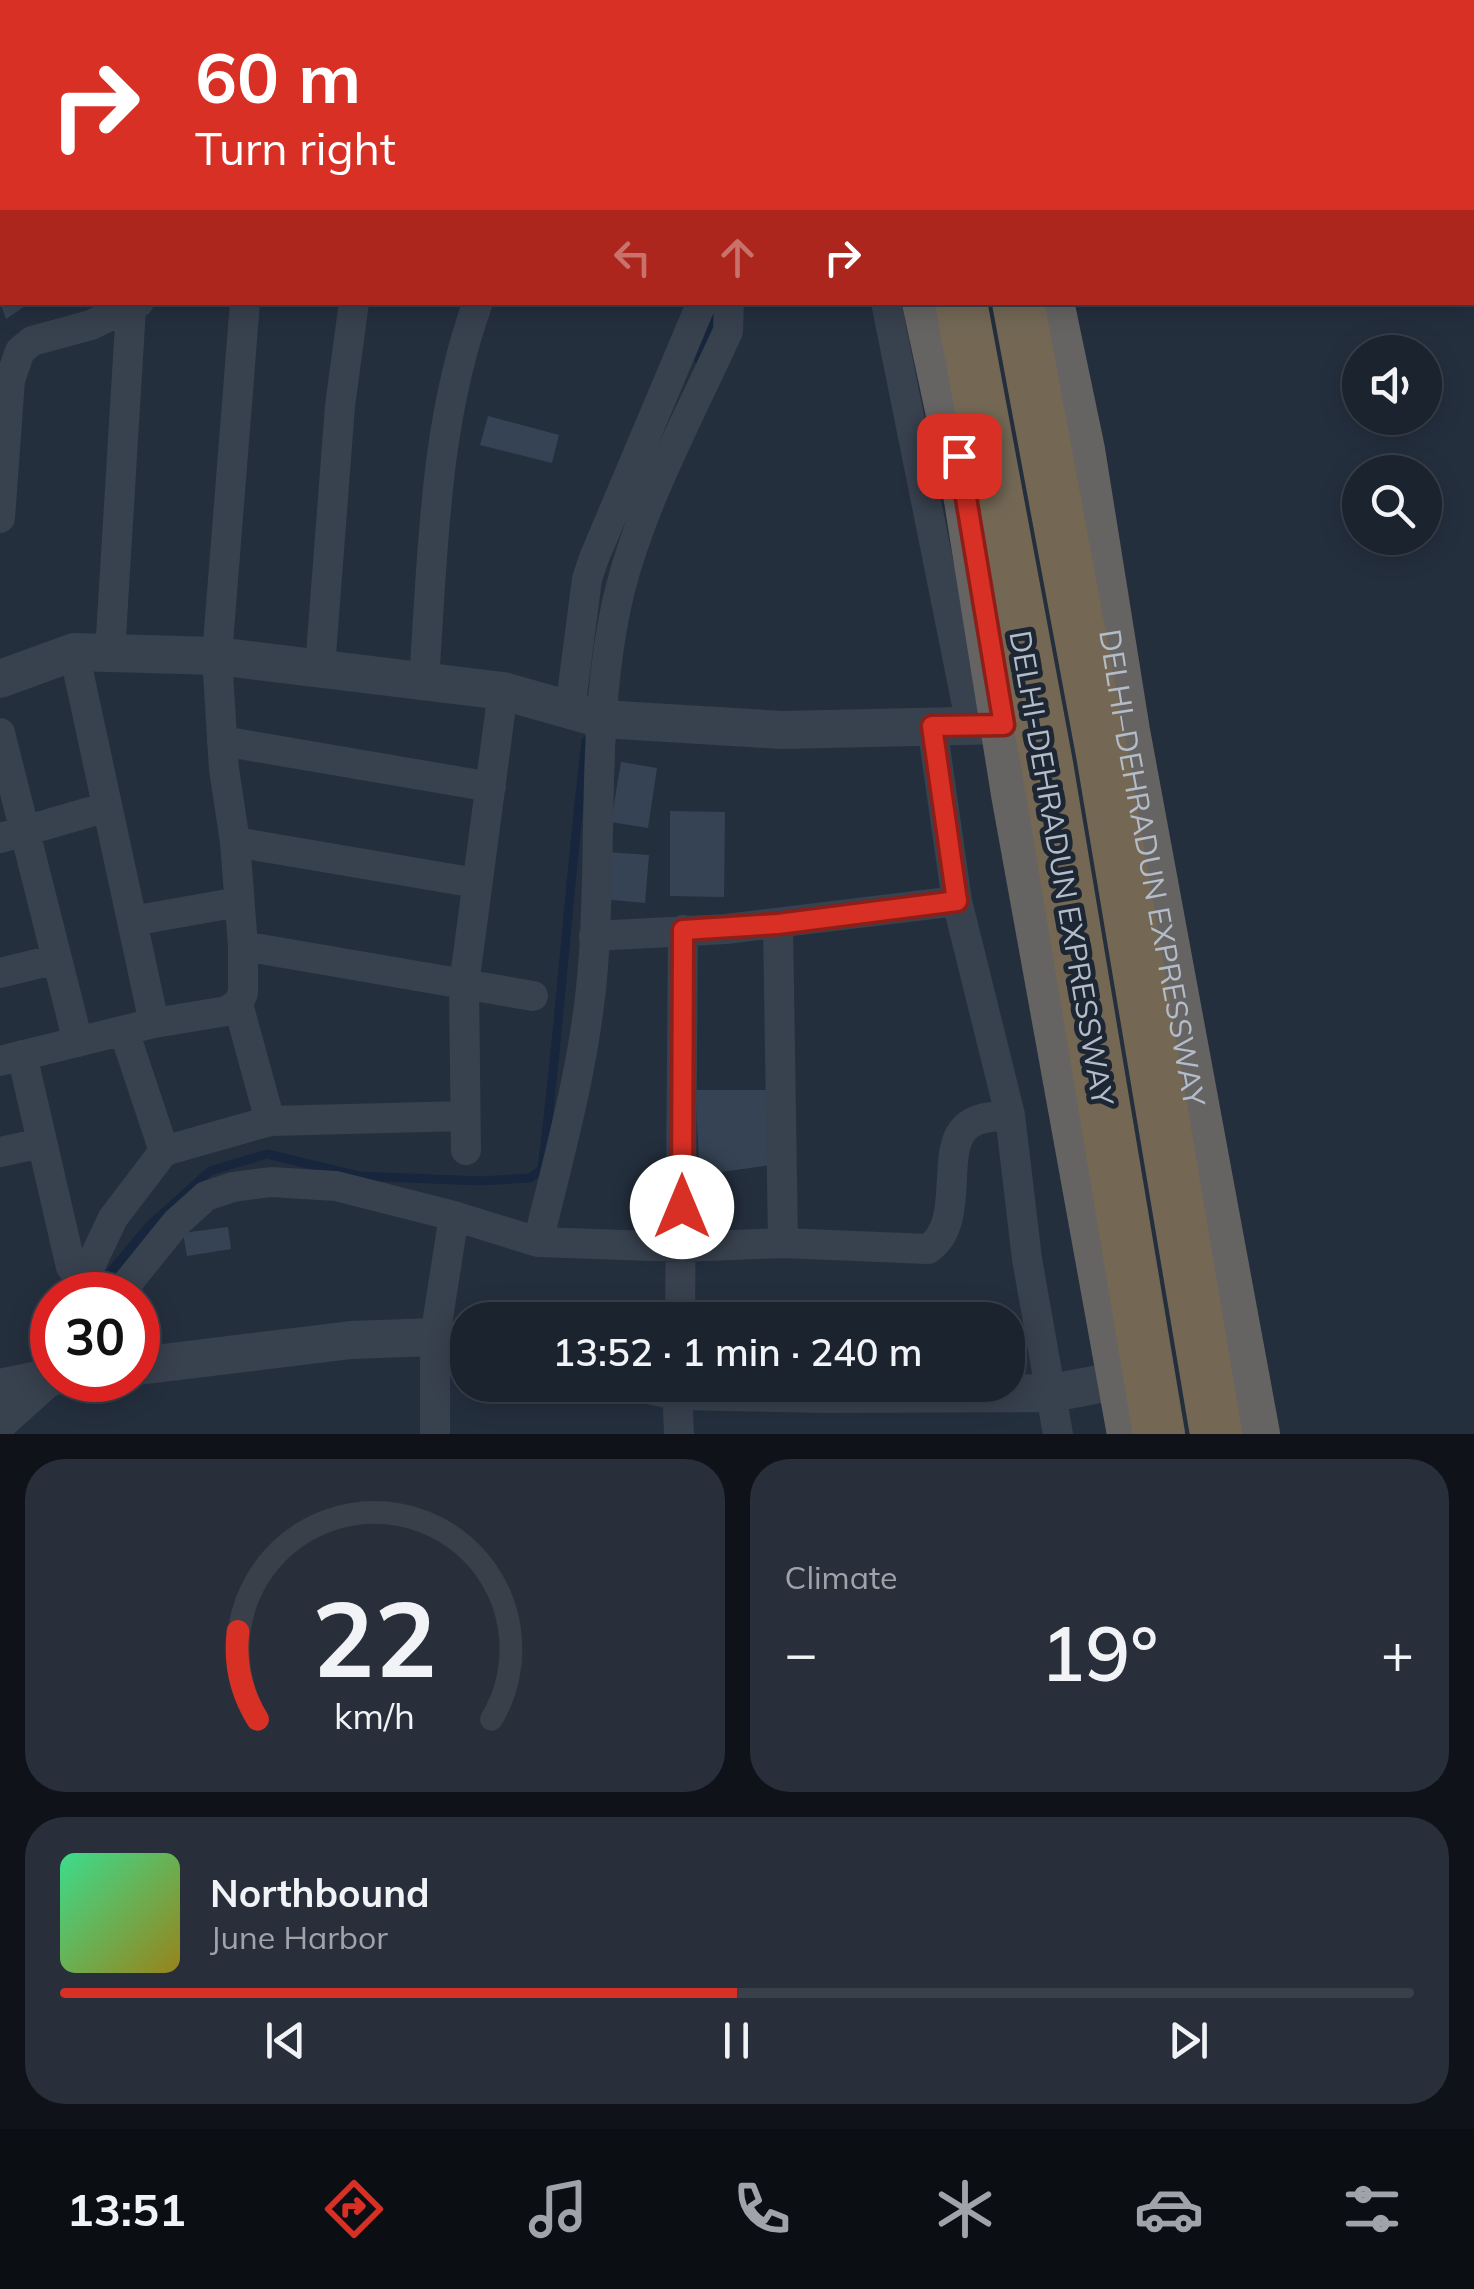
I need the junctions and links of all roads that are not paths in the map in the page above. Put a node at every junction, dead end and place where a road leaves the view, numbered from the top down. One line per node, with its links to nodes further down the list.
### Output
1 (135, 305): 12 (street); 14 (street)
2 (245, 305): 15 (street)
3 (354, 305): 16 (street)
4 (477, 305): 18 (street)
5 (701, 305): 20 (street)
6 (729, 305): 20 (street)
7 (887, 305): 21 (street)
8 (927, 305): 21 (highway)
9 (961, 305): 73 (highway, DELHI-DEHRADUN EXPRESSWAY)
10 (1019, 305): 74 (highway, DELHI-DEHRADUN EXPRESSWAY)
11 (1051, 305): 63 (highway, DELHI–DEHRADUN EXPRESSWAY)
12 (3, 455): 13 (street)
13 (0, 518)
14 (92, 653): 15 (street); 17 (street); 26 (street)
15 (217, 656): 16 (street); 24 (street)
16 (320, 668): 18 (street)
17 (0, 679)
18 (424, 680): 19 (street)
19 (504, 691): 20 (street); 25 (street)
20 (588, 715): 22 (street); 35 (street)
21 (988, 725): 22 (street); 65 (highway)
22 (932, 726): 30 (street)
23 (0, 733): 27 (street)
24 (222, 741): 25 (street); 28 (street)
25 (490, 787): 29 (street)
26 (108, 807): 27 (street); 32 (street)
27 (12, 834): 37 (street)
28 (235, 842): 29 (street); 31 (street)
29 (476, 883): 39 (street)
30 (957, 901): 33 (street); 45 (street)
31 (240, 902): 32 (street); 36 (street)
32 (132, 921): 42 (street)
33 (778, 924): 34 (street); 54 (street)
34 (683, 930): 35 (street); 55 (street)
35 (594, 936): 53 (street)
36 (243, 946): 39 (street); 41 (street)
37 (57, 958): 38 (street); 43 (street)
38 (0, 973)
39 (464, 986): 40 (street); 46 (street)
40 (532, 996)
41 (238, 1004): 42 (street); 47 (street)
42 (139, 1027): 43 (street); 50 (street)
43 (78, 1042): 44 (street)
44 (11, 1058): 48 (street)
45 (1010, 1115): 54 (street); 67 (street)
46 (465, 1116): 47 (street); 49 (street)
47 (270, 1120): 50 (street)
48 (41, 1143): 51 (street); 56 (street)
49 (466, 1150)
50 (164, 1151): 57 (street)
51 (0, 1152)
52 (454, 1216): 53 (street); 58 (street); 59 (street)
53 (538, 1242): 55 (street)
54 (782, 1243): 55 (street)
55 (682, 1247): 60 (street)
56 (78, 1272)
57 (105, 1272)
58 (122, 1272)
59 (452, 1302)
60 (680, 1302)
61 (450, 1341): 64 (street)
62 (450, 1347): 69 (street)
63 (1243, 1356): 65 (street); 75 (highway, DELHI–DEHRADUN EXPRESSWAY)
64 (160, 1363)
65 (1122, 1380): 67 (street); 72 (highway)
66 (1025, 1393): 67 (street)
67 (1052, 1393): 71 (street)
68 (671, 1402): 70 (street)
69 (435, 1434)
70 (678, 1434)
71 (1058, 1434)
72 (1131, 1434)
73 (1159, 1434)
74 (1216, 1434)
75 (1256, 1434)

